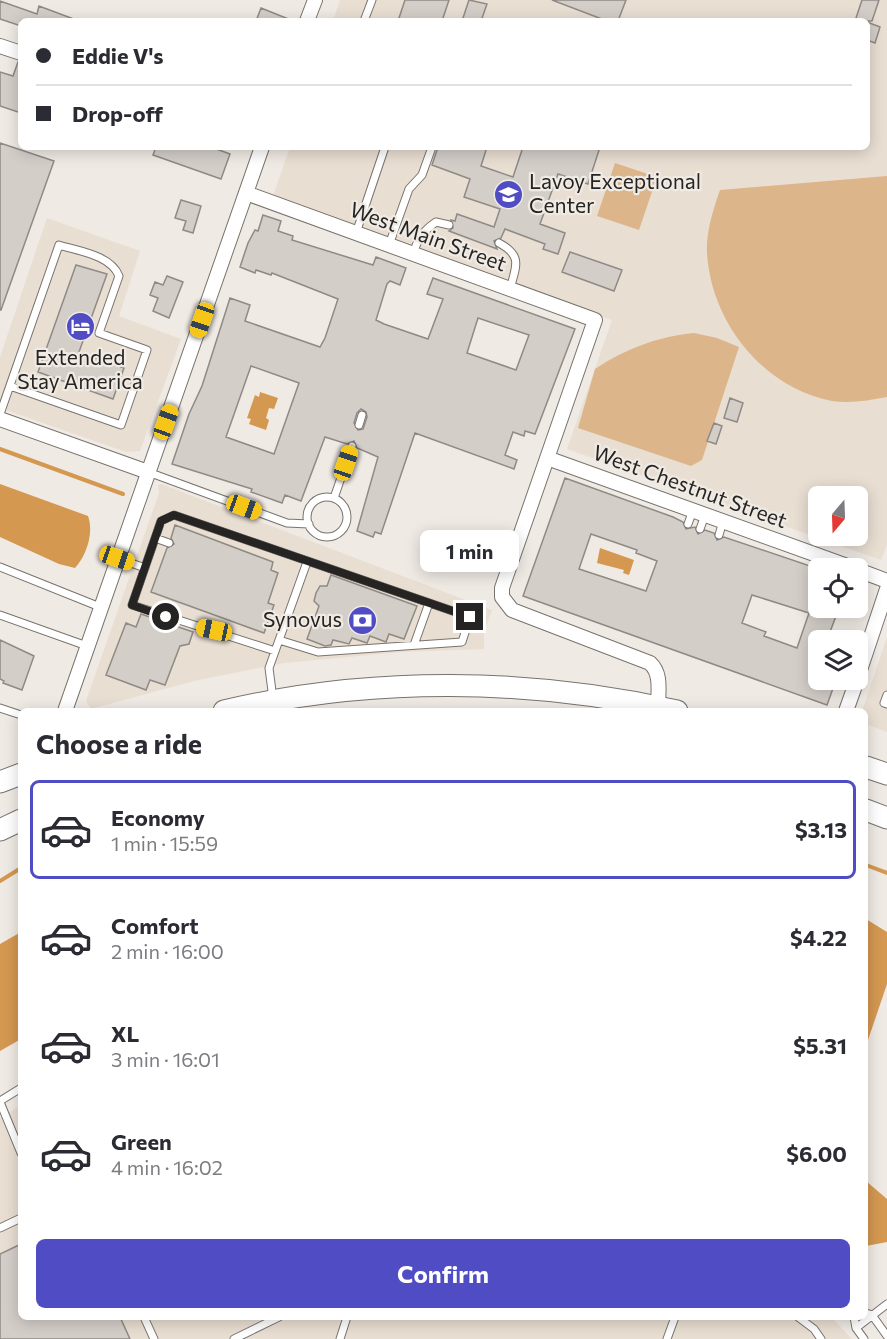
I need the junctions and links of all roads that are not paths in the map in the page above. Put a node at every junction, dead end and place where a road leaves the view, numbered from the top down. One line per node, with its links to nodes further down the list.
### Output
1 (315, 0): 3 (street)
2 (372, 0): 4 (lane)
3 (308, 18)
4 (365, 18)
5 (0, 46): 6 (street)
6 (18, 52)
7 (261, 150): 10 (street)
8 (384, 150): 12 (lane)
9 (431, 150): 14 (lane)
10 (246, 194): 12 (street, West Main Street); 24 (street)
11 (449, 225): 15 (lane)
12 (356, 233): 14 (street, West Main Street)
13 (500, 243): 16 (lane)
14 (388, 245): 15 (street, West Main Street)
15 (415, 248): 16 (street, West Main Street)
16 (510, 289): 23 (street, West Main Street)
17 (10, 386): 17 (lane); 18 (lane)
18 (0, 414)
19 (362, 415): 21 (lane)
20 (0, 419): 24 (street)
21 (359, 425)
22 (352, 446): 25 (lane)
23 (547, 458): 26 (street, West Chestnut Street); 58 (street)
24 (148, 472): 28 (lane); 34 (street)
25 (334, 498): 28 (lane); 28 (lane)
26 (699, 513): 27 (street, West Chestnut Street); 29 (lane); 30 (lane)
27 (723, 521): 31 (lane); 35 (street, West Chestnut Street)
28 (309, 524)
29 (688, 524)
30 (700, 529)
31 (718, 535)
32 (155, 538): 33 (lane); 36 (lane); 38 (lane)
33 (169, 543)
34 (117, 558): 38 (lane); 43 (street)
35 (825, 558)
36 (307, 562): 42 (lane); 45 (lane)
37 (0, 567): 43 (lane)
38 (145, 568): 49 (lane)
39 (868, 574): 40 (street)
40 (887, 581)
41 (887, 589): 47 (street)
42 (429, 603): 46 (lane); 46 (lane)
43 (100, 608): 48 (street)
44 (0, 615): 48 (lane)
45 (279, 640): 46 (lane); 49 (lane)
46 (414, 645)
47 (868, 645)
48 (87, 646): 55 (street)
49 (275, 651): 52 (lane)
50 (853, 690): 59 (street)
51 (887, 695): 53 (lane)
52 (273, 699): 56 (main road); 57 (main road)
53 (887, 704)
54 (0, 708): 60 (lane)
55 (66, 708)
56 (236, 708)
57 (662, 708)
58 (668, 708)
59 (847, 708)
60 (18, 714)
61 (868, 768): 62 (main road)
62 (887, 774)
63 (18, 775): 64 (main road)
64 (0, 782)
65 (868, 811): 66 (main road)
66 (887, 818)
67 (18, 821): 68 (main road)
68 (0, 830)
69 (18, 1090): 70 (lane)
70 (0, 1101): 71 (lane)
71 (18, 1146)
72 (18, 1219): 73 (lane)
73 (0, 1228)
74 (887, 1304): 75 (lane)
75 (869, 1314): 84 (lane)
76 (145, 1320): 85 (lane)
77 (273, 1320): 86 (lane)
78 (346, 1320): 87 (lane)
79 (674, 1320): 88 (lane)
80 (802, 1320): 89 (lane)
81 (855, 1320): 83 (lane)
82 (863, 1320): 83 (lane)
83 (856, 1328): 90 (lane)
84 (887, 1335): 91 (lane)
85 (154, 1339)
86 (234, 1339)
87 (340, 1339)
88 (668, 1339)
89 (821, 1339)
90 (864, 1339)
91 (881, 1339)

